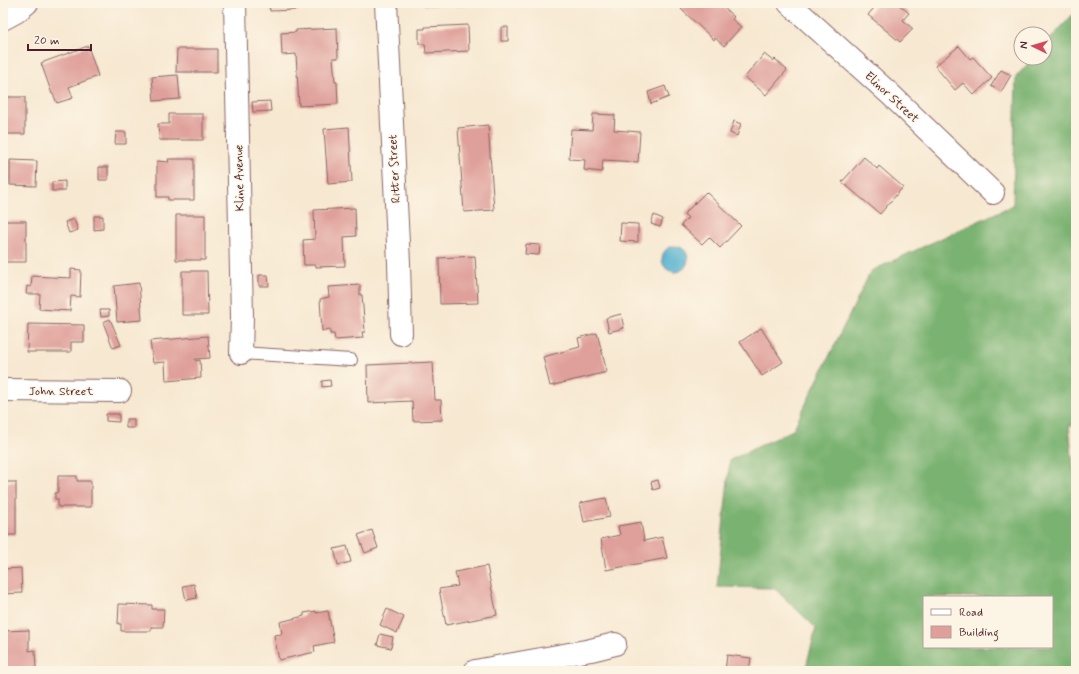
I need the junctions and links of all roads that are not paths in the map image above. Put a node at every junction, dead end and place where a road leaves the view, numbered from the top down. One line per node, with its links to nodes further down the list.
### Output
1 (27, 3): 5 (street)
2 (235, 3): 8 (street, Kline Avenue)
3 (386, 3): 7 (street, Ritter Street)
4 (789, 3): 6 (street, Elinor Street)
5 (3, 19)
6 (993, 193)
7 (401, 334)
8 (241, 353): 9 (lane)
9 (351, 360)
10 (3, 390): 11 (street, John Street)
11 (120, 391)
12 (615, 644): 13 (street)
13 (475, 671)

